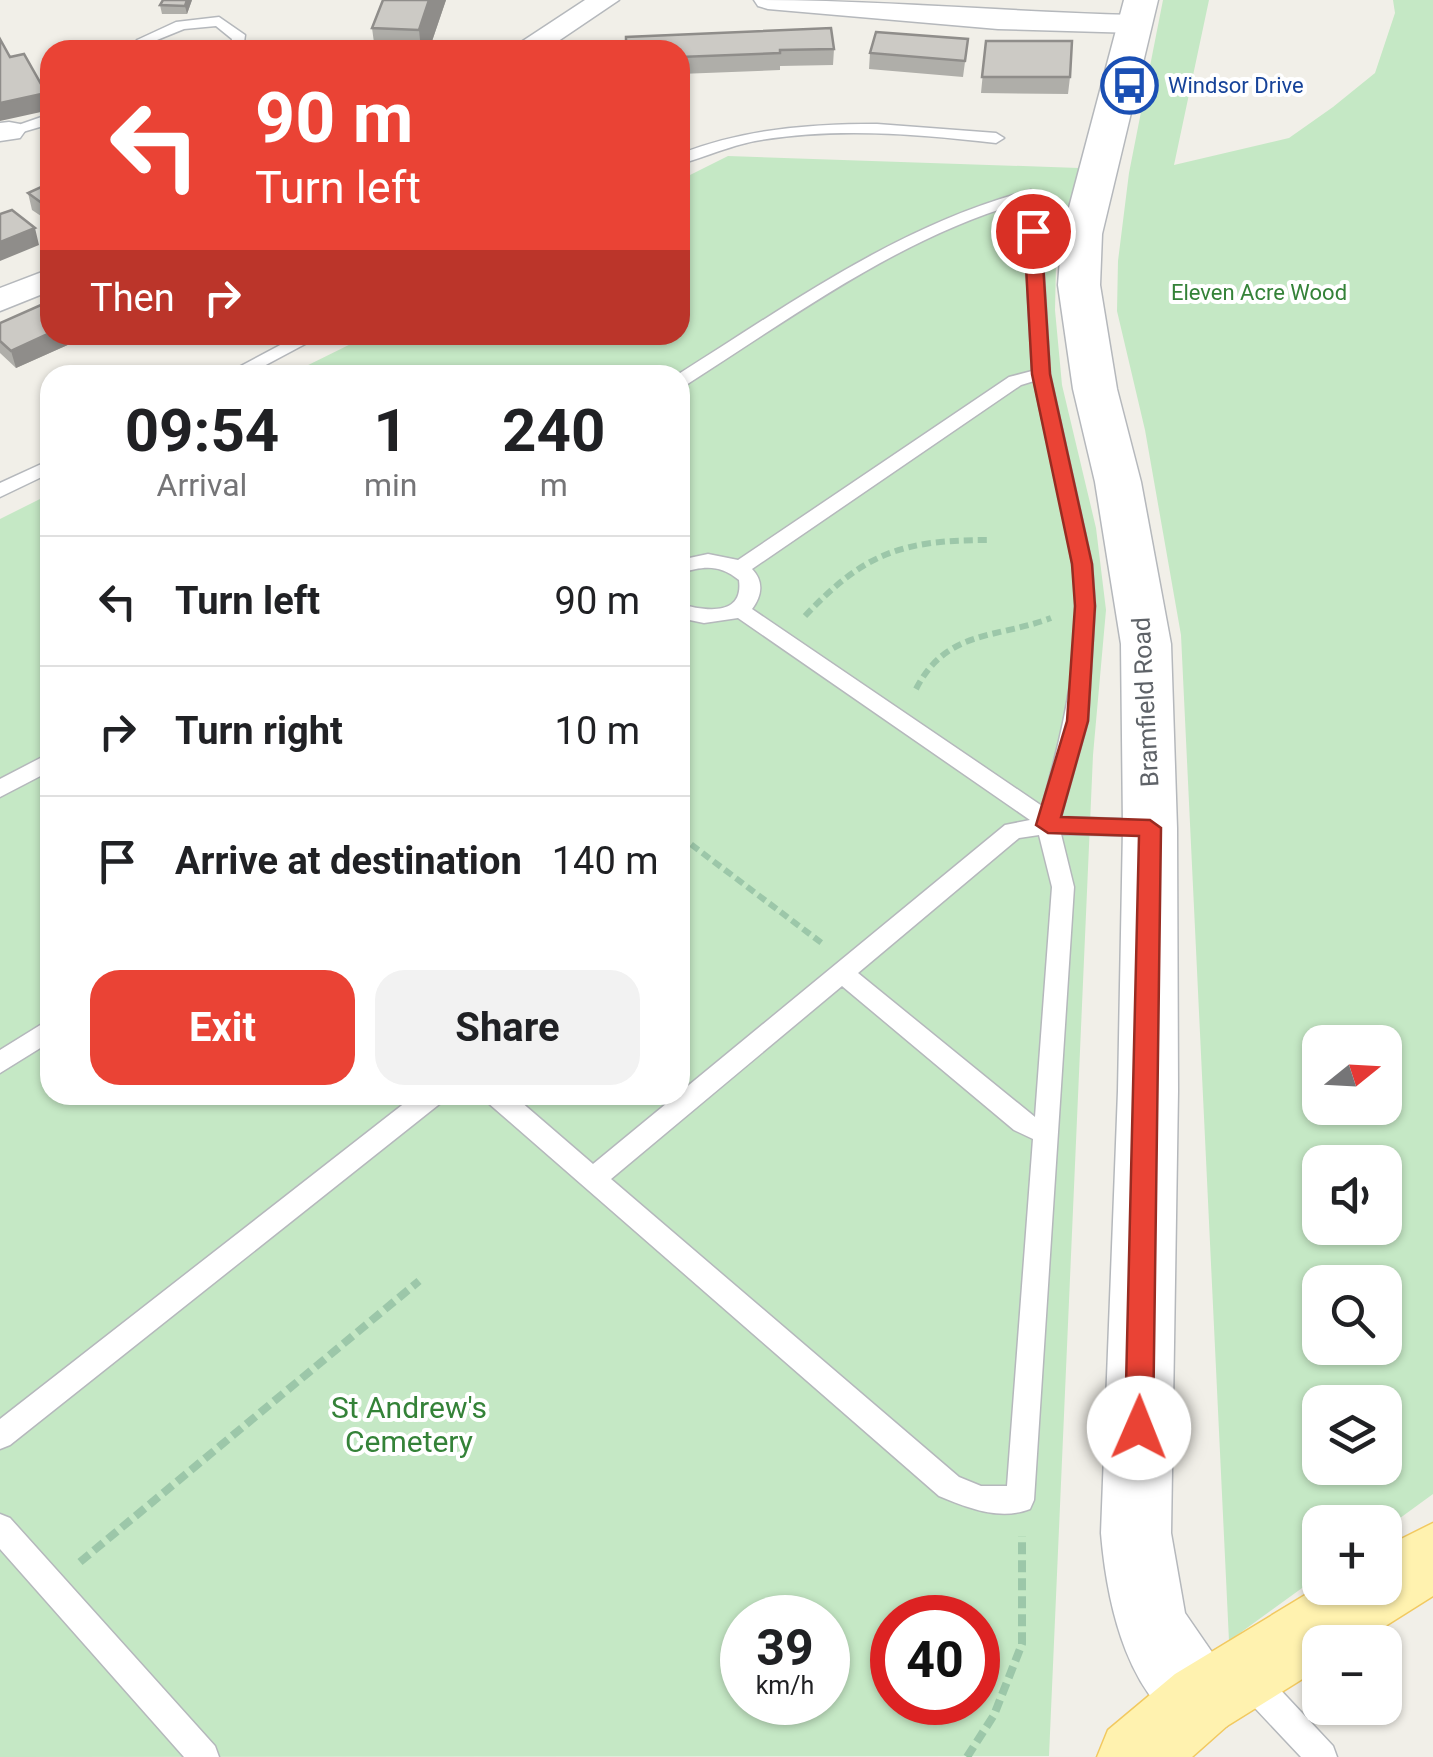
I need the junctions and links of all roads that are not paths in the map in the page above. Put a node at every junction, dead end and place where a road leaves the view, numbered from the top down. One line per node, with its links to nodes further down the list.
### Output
1 (606, 0): 7 (street)
2 (768, 0): 3 (street)
3 (858, 5): 4 (street)
4 (1138, 12): 27 (street, Bramfield Road)
5 (144, 40): 6 (lane)
6 (240, 40)
7 (540, 40)
8 (40, 122): 9 (lane)
9 (4, 132)
10 (996, 138): 11 (lane)
11 (690, 156)
12 (40, 283): 13 (street)
13 (0, 301)
14 (293, 345): 15 (lane)
15 (253, 365)
16 (1041, 374): 17 (lane); 21 (lane); 26 (lane)
17 (690, 375)
18 (40, 471): 19 (lane)
19 (0, 491)
20 (690, 565): 21 (lane)
21 (740, 568): 22 (lane)
22 (740, 610): 23 (lane); 26 (lane)
23 (690, 613)
24 (40, 766): 25 (lane)
25 (0, 789)
26 (1048, 825): 27 (lane); 28 (lane); 35 (lane)
27 (1150, 828): 42 (street, Bramfield Road)
28 (847, 969): 31 (lane); 35 (lane)
29 (40, 1036): 30 (lane)
30 (0, 1062)
31 (690, 1099)
32 (421, 1105): 37 (lane)
33 (508, 1105): 36 (lane)
34 (683, 1105): 36 (lane)
35 (1046, 1134): 36 (lane)
36 (593, 1179)
37 (0, 1436)
38 (0, 1528): 43 (lane)
39 (1433, 1557): 40 (main road)
40 (1402, 1576)
41 (1355, 1605): 42 (main road)
42 (1223, 1687): 44 (main road); 45 (lane)
43 (204, 1757)
44 (1135, 1757)
45 (1322, 1757)

